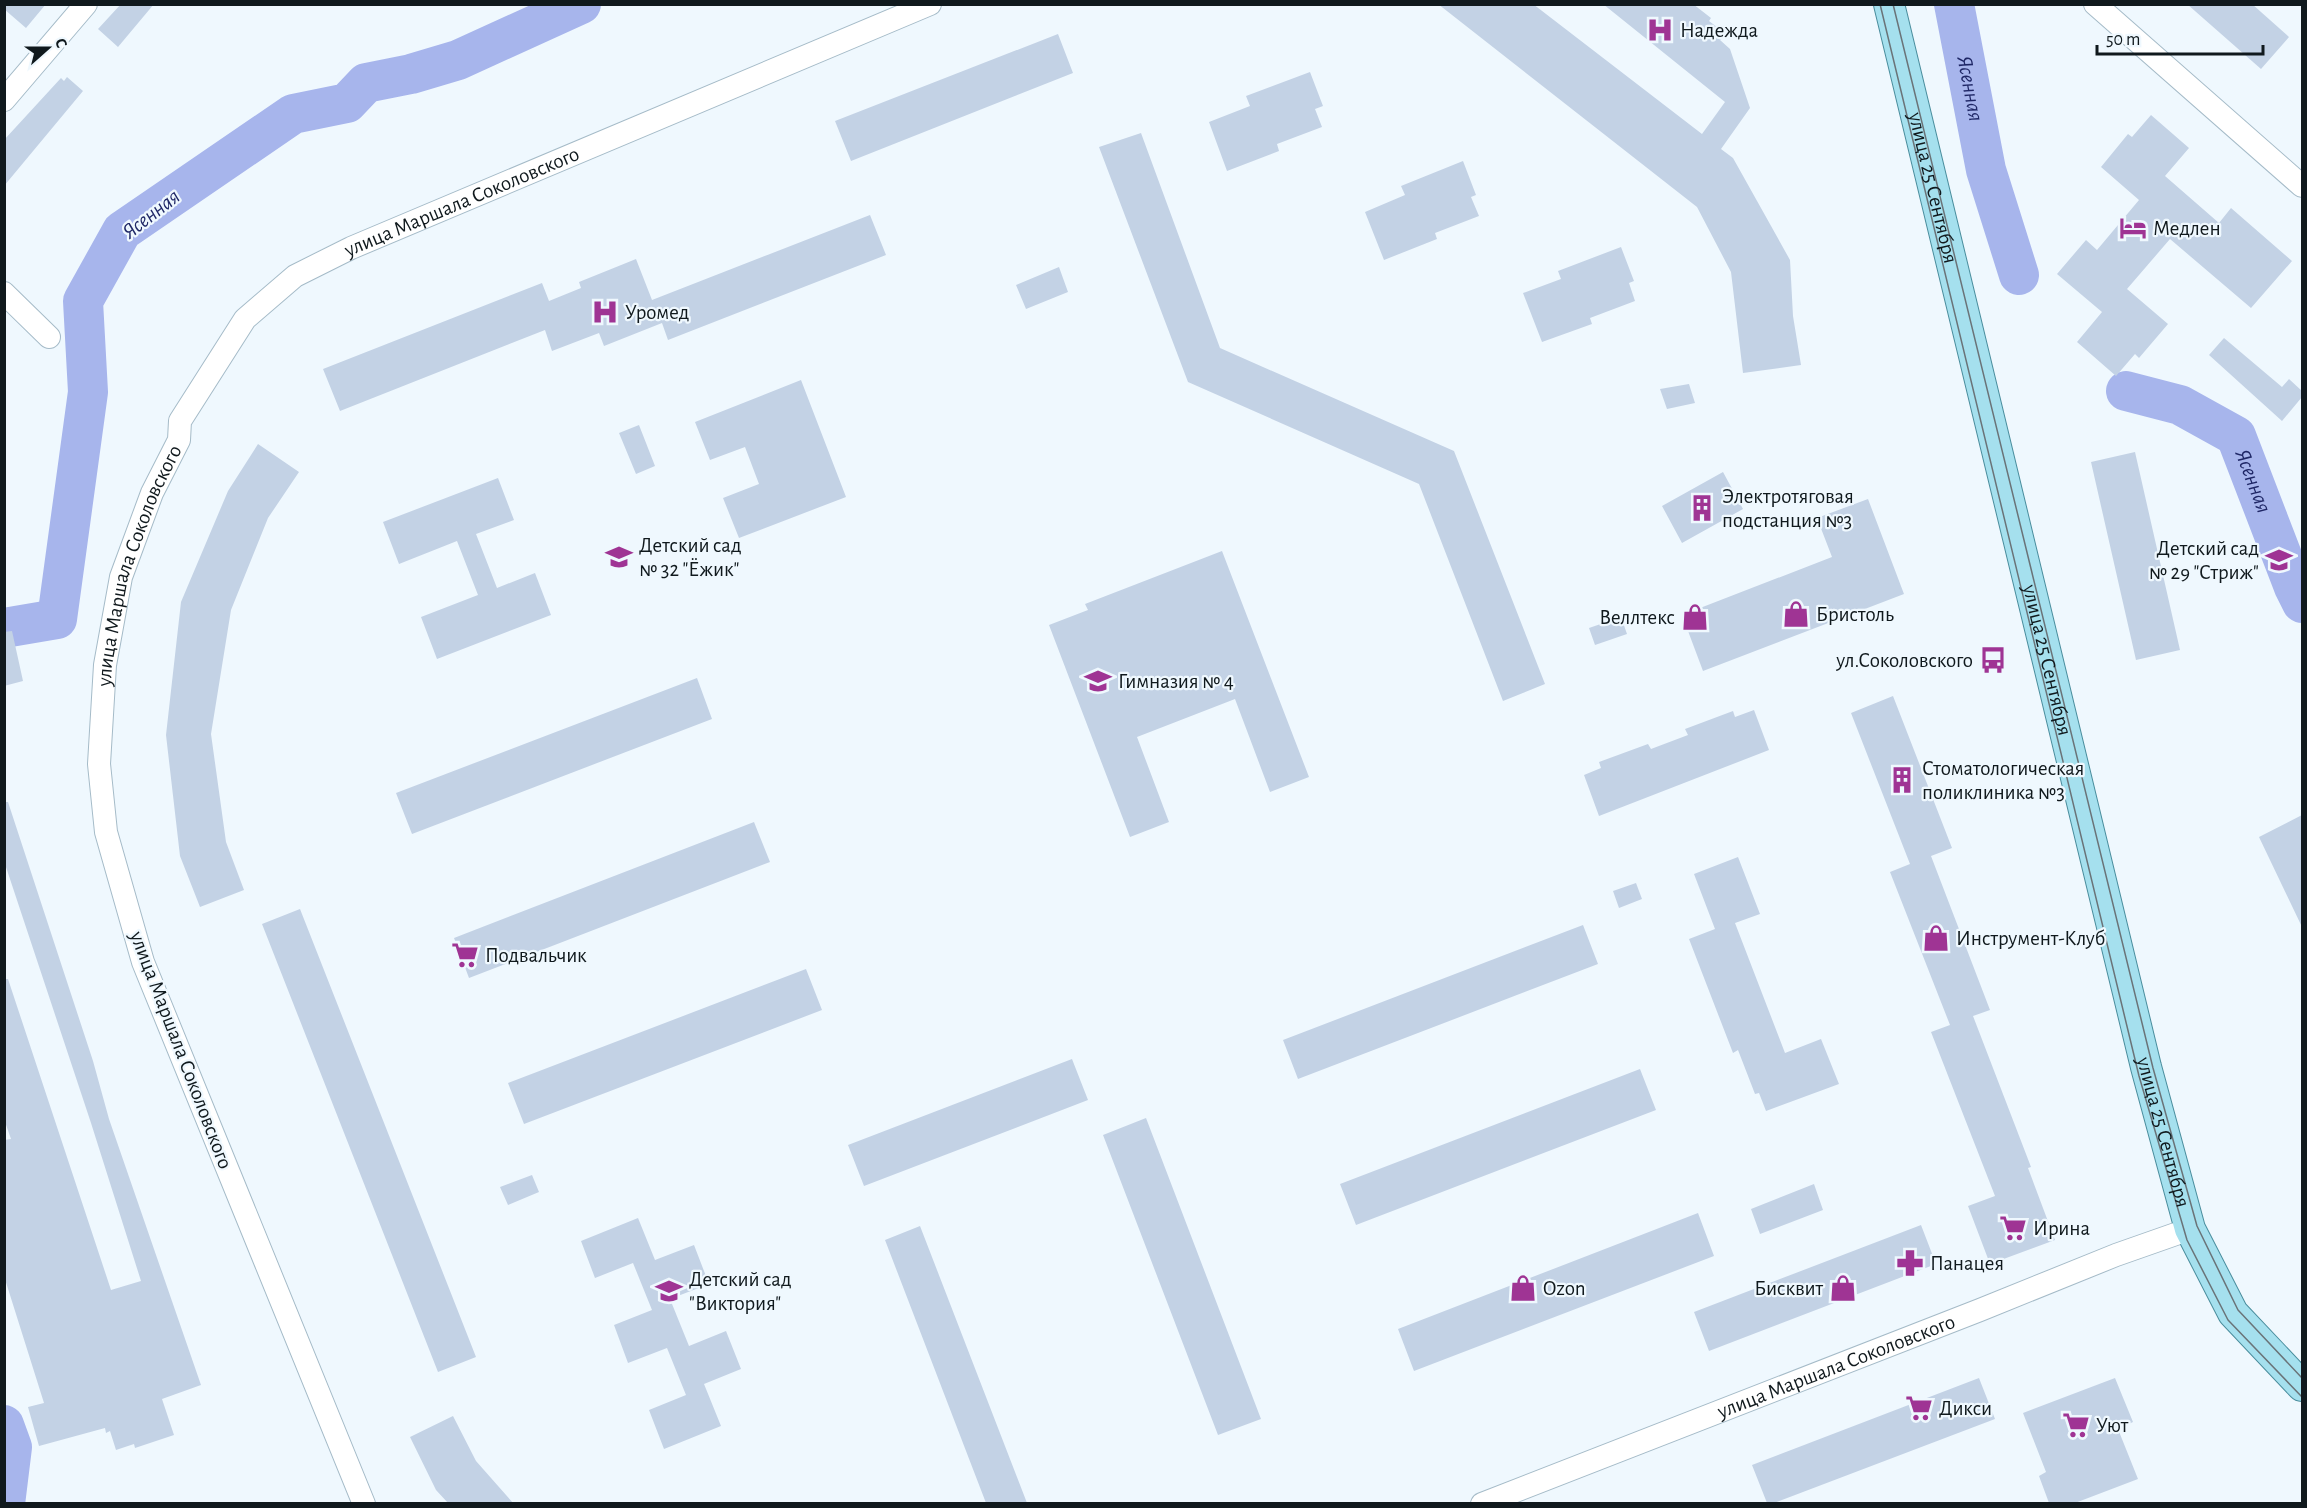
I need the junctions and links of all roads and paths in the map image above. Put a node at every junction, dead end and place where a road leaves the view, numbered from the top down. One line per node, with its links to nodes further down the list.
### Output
1 (86, 4): 5 (street)
2 (930, 4): 11 (street, улица Маршала Соколовского)
3 (1889, 4): 9 (main road, улица 25 Сентября)
4 (2095, 4): 6 (street)
5 (4, 100)
6 (2302, 186)
7 (4, 293): 8 (street)
8 (50, 337)
9 (2190, 1229): 10 (main road, улица 25 Сентября); 12 (street, улица Маршала Соколовского)
10 (2302, 1386)
11 (364, 1503)
12 (1482, 1503)

